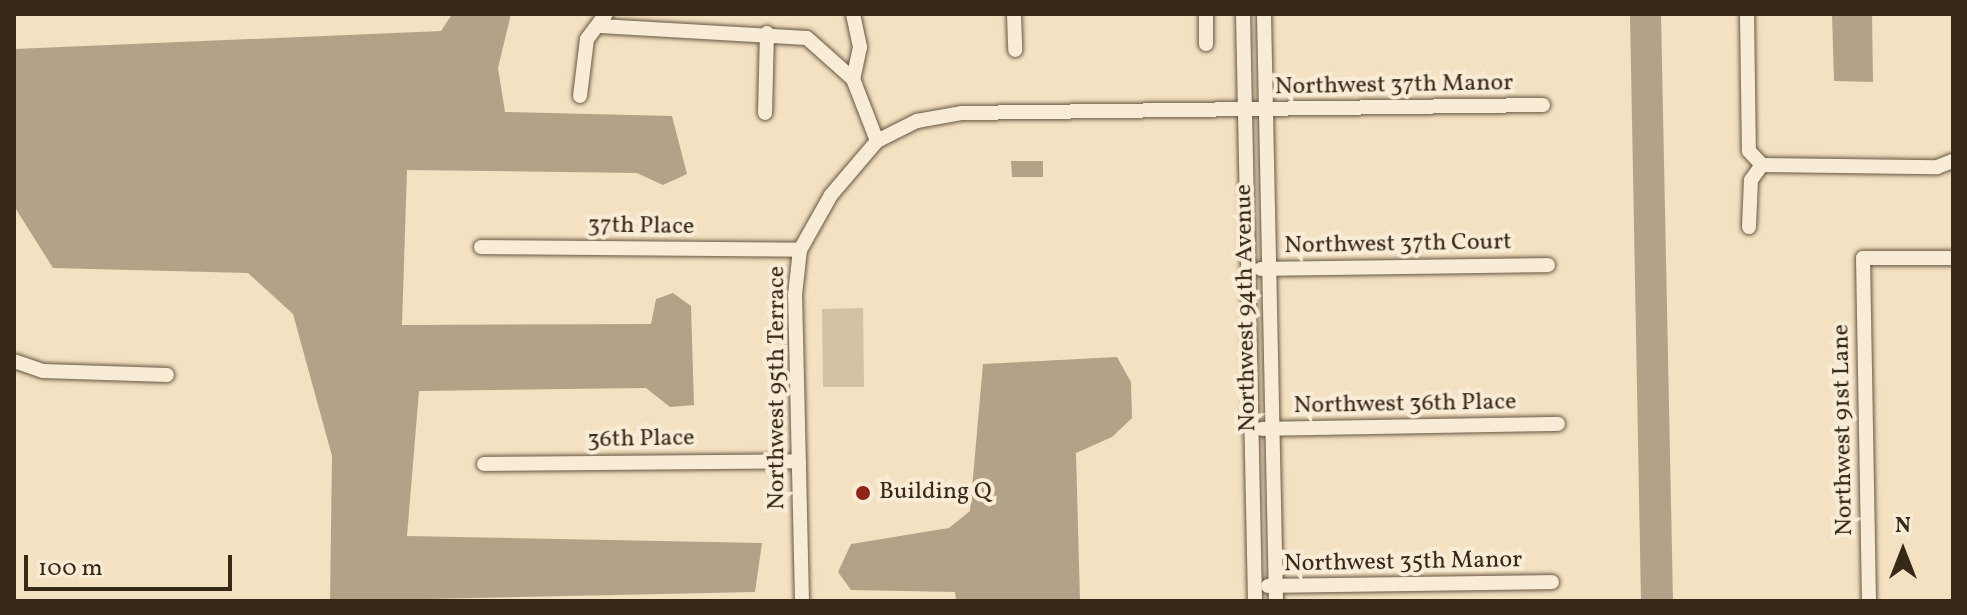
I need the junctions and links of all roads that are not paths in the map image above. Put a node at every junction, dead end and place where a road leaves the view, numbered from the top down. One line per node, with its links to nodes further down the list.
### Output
1 (853, 14): 11 (street)
2 (1014, 14): 10 (street)
3 (1206, 14): 9 (street)
4 (1243, 14): 14 (street, Northwest 94th Avenue)
5 (1264, 14): 15 (street, Northwest 94th Avenue)
6 (1747, 14): 19 (street)
7 (603, 20): 8 (street); 12 (street)
8 (767, 33): 11 (street); 16 (street)
9 (1206, 44)
10 (1015, 50)
11 (853, 79): 17 (street)
12 (580, 96)
13 (1543, 105): 15 (street, Northwest 37th Manor)
14 (1245, 111): 15 (street, Northwest 37th Manor); 17 (street, Northwest 95th Terrace); 26 (street, Northwest 94th Avenue)
15 (1265, 111): 25 (street, Northwest 94th Avenue)
16 (765, 113)
17 (877, 141): 22 (street, Northwest 95th Terrace)
18 (1953, 161): 19 (street)
19 (1762, 165): 20 (street)
20 (1749, 227)
21 (481, 247): 22 (street, 37th Place)
22 (800, 250): 32 (street, Northwest 95th Terrace)
23 (1953, 258): 38 (street, Northwest 91st Lane)
24 (1548, 265): 25 (street, Northwest 37th Court)
25 (1268, 269): 26 (street, Northwest 37th Court); 31 (street, Northwest 94th Avenue)
26 (1248, 270): 30 (street, Northwest 94th Avenue)
27 (14, 361): 28 (street)
28 (167, 375)
29 (1558, 424): 31 (street, Northwest 36th Place)
30 (1252, 429): 31 (street, Northwest 36th Place); 35 (street, Northwest 94th Avenue)
31 (1272, 429): 36 (street, Northwest 94th Avenue)
32 (799, 461): 33 (street, 36th Place); 37 (street, Northwest 95th Terrace)
33 (484, 464)
34 (1552, 582): 36 (street, Northwest 35th Manor)
35 (1255, 593): 36 (street, Northwest 35th Manor)
36 (1276, 594)
37 (802, 601)
38 (1869, 601)

